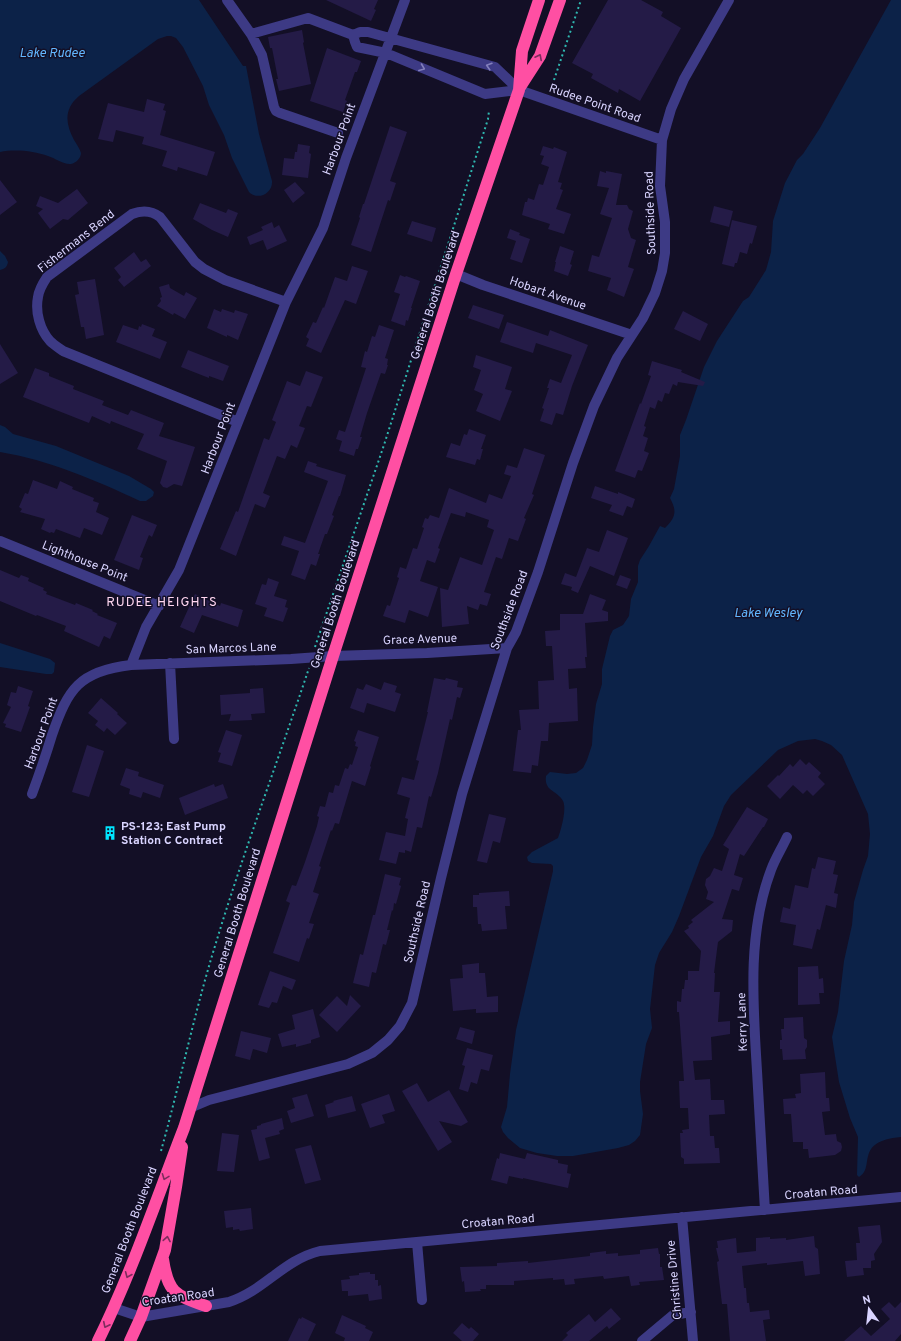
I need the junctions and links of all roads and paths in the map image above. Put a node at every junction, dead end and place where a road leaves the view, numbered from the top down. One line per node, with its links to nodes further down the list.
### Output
1 (227, 0): 7 (street)
2 (405, 0): 9 (street, Harbour Point)
3 (538, 0): 12 (highway, General Booth Boulevard)
4 (560, 0): 12 (highway, General Booth Boulevard, one-way to 4)
5 (581, 0): 11 (path)
6 (729, 0): 15 (street, Southside Road)
7 (250, 34): 8 (street); 14 (street)
8 (353, 35): 9 (street); 10 (street)
9 (391, 39): 10 (street, Harbour Point); 12 (street, one-way to 9)
10 (386, 53): 12 (street, one-way to 12); 17 (street, Harbour Point)
11 (554, 80)
12 (519, 90): 15 (street, Rudee Point Road); 16 (highway, General Booth Boulevard)
13 (489, 111): 24 (path)
14 (338, 133)
15 (662, 140): 18 (street, Southside Road)
16 (456, 274): 18 (street, Hobart Avenue); 23 (highway, General Booth Boulevard)
17 (286, 302): 19 (street, Harbour Point); 19 (street, Fishermans Bend)
18 (632, 335): 22 (street, Southside Road)
19 (238, 422): 21 (street, Harbour Point)
20 (0, 541): 21 (street, Lighthouse Point)
21 (159, 606): 26 (street, Harbour Point)
22 (508, 648): 23 (street, Grace Avenue); 30 (street, Southside Road)
23 (333, 656): 24 (street, San Marcos Lane); 30 (highway, General Booth Boulevard)
24 (312, 658): 25 (street, San Marcos Lane); 32 (path)
25 (170, 663): 26 (street, San Marcos Lane); 27 (street)
26 (131, 665): 28 (street, Harbour Point)
27 (174, 740)
28 (32, 794)
29 (787, 837): 34 (street, Kerry Lane)
30 (190, 1108): 31 (highway, General Booth Boulevard)
31 (184, 1128): 37 (highway, General Booth Boulevard, one-way to 31); 40 (highway, General Booth Boulevard, one-way to 40)
32 (160, 1157)
33 (901, 1197): 34 (street, Croatan Road)
34 (765, 1210): 35 (street, Croatan Road)
35 (682, 1217): 36 (street, Croatan Road); 41 (street, Christine Drive)
36 (417, 1242): 38 (street); 39 (street, Croatan Road)
37 (162, 1257): 39 (highway); 42 (highway, General Booth Boulevard)
38 (422, 1300)
39 (206, 1306): 42 (street, Croatan Road)
40 (114, 1308): 42 (street, Croatan Road); 43 (highway, General Booth Boulevard, one-way to 43)
41 (690, 1312): 45 (street); 46 (street, Christine Drive)
42 (142, 1317): 44 (highway, General Booth Boulevard)
43 (98, 1341)
44 (130, 1341)
45 (642, 1341)
46 (693, 1341)

